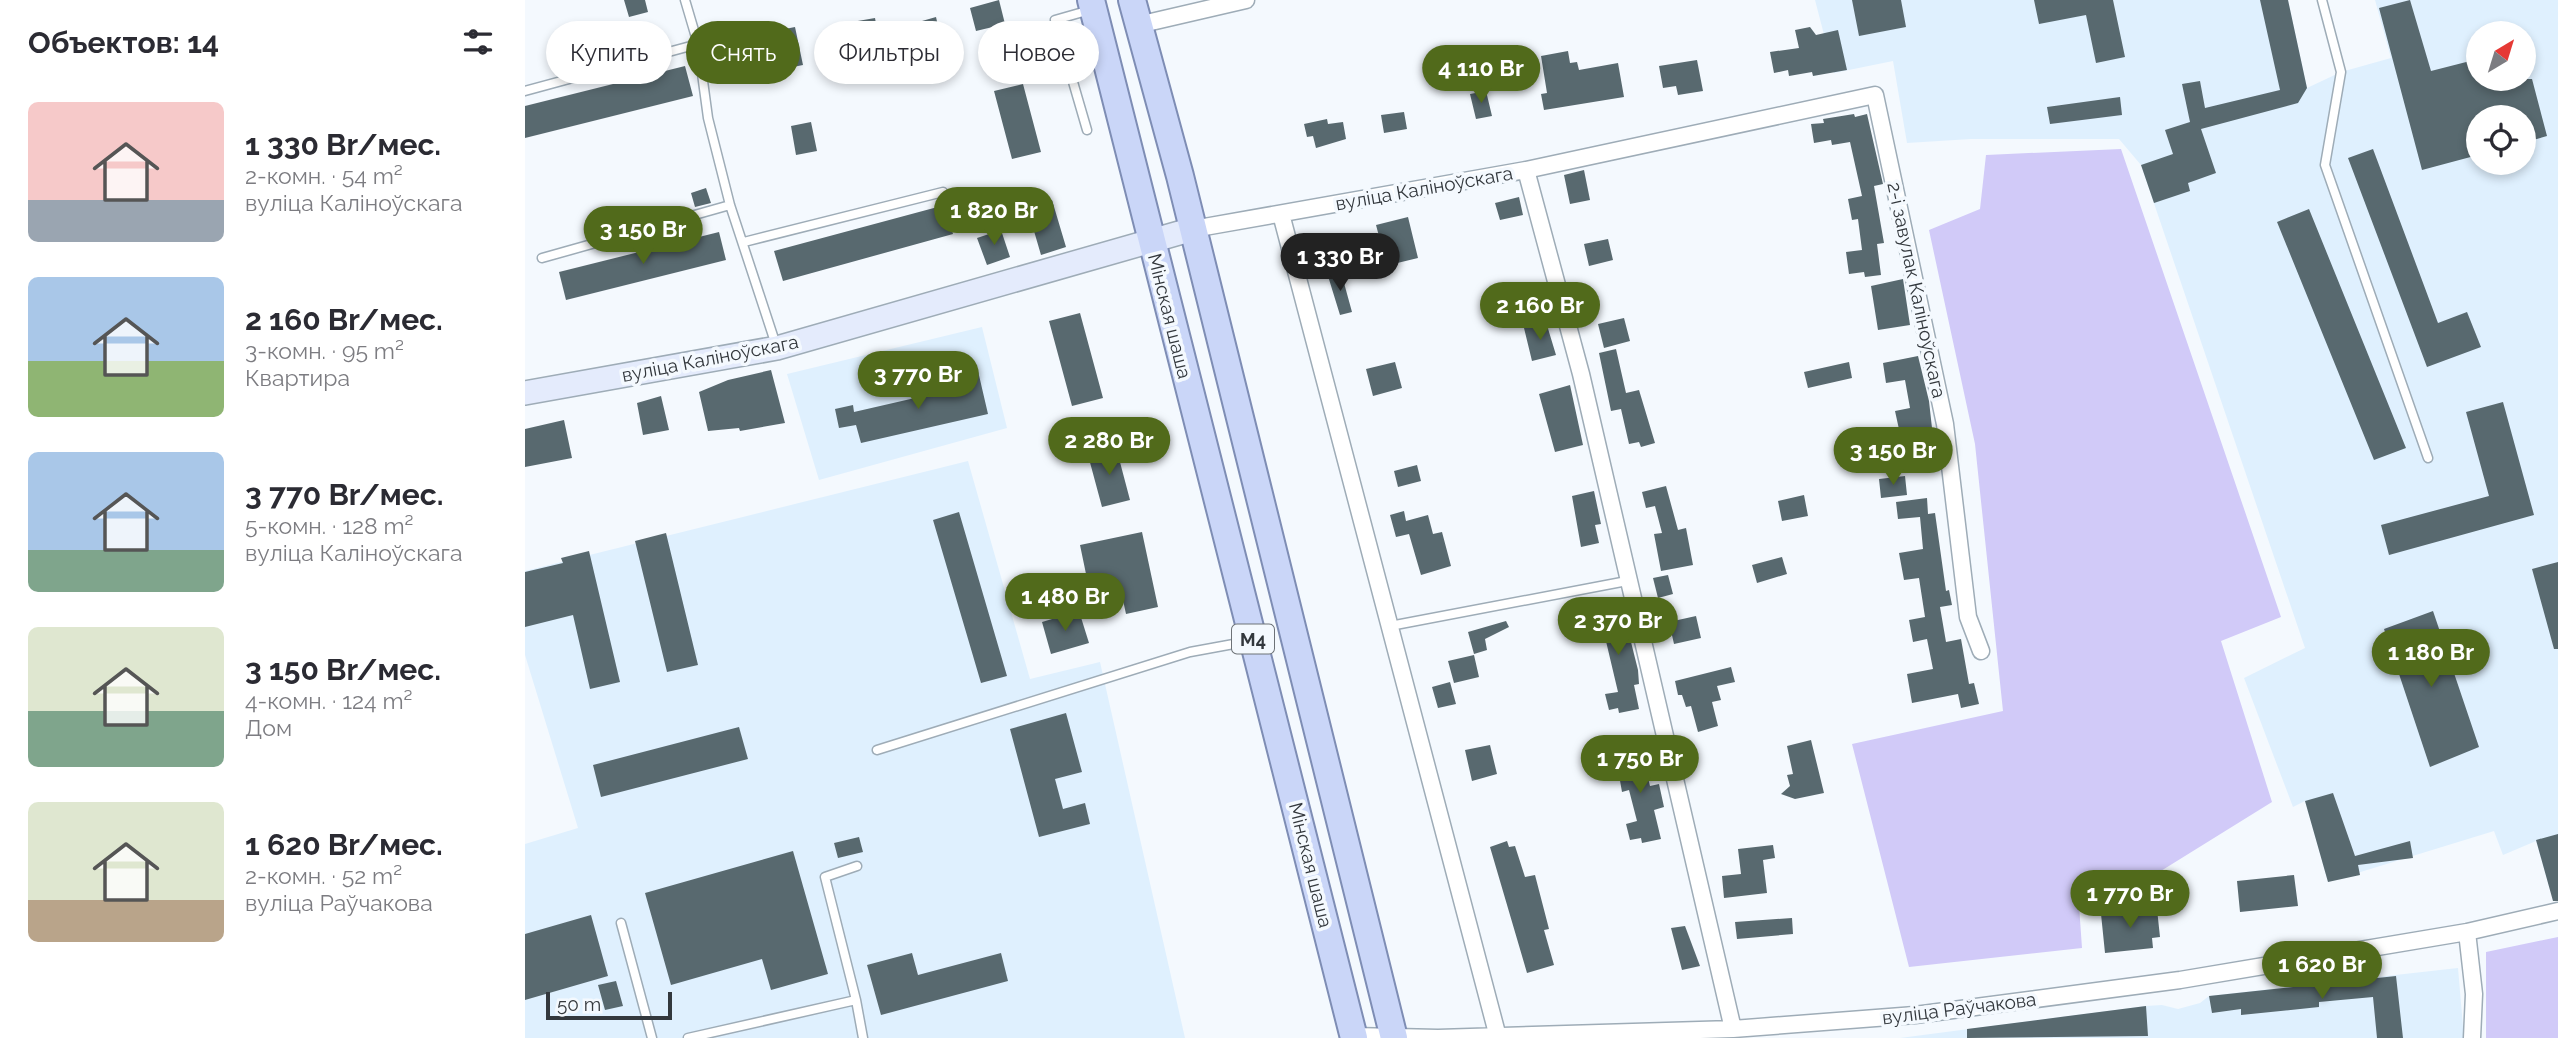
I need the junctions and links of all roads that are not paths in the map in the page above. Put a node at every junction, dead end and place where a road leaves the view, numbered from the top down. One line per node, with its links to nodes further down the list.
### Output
1 (685, 0): 6 (lane)
2 (1246, 0): 5 (street)
3 (2322, 0): 22 (lane)
4 (1092, 4): 11 (lane); 17 (main road, Мінская шаша / М4)
5 (1135, 12): 16 (main road, Мінская шаша / М4)
6 (691, 21)
7 (686, 47): 9 (lane)
8 (703, 84): 14 (lane)
9 (525, 91)
10 (1875, 95): 12 (street, вуліца Каліноўскага); 26 (street, 2-і завулак Каліноўскага)
11 (1087, 130)
12 (1526, 170): 15 (street, вуліца Каліноўскага); 23 (street)
13 (943, 192): 18 (lane)
14 (730, 205): 18 (lane); 19 (lane)
15 (1281, 214): 16 (street, вуліца Каліноўскага); 24 (street)
16 (1193, 229): 17 (main road, вуліца Каліноўскага); 36 (main road, Мінская шаша / М4)
17 (1151, 240): 20 (main road, вуліца Каліноўскага); 25 (main road, Мінская шаша / М4)
18 (744, 242): 20 (lane)
19 (542, 258)
20 (777, 348): 21 (main road, вуліца Каліноўскага)
21 (525, 393)
22 (2427, 458)
23 (1627, 581): 24 (lane); 33 (street)
24 (1390, 626): 37 (street)
25 (1254, 640): 27 (lane); 35 (main road, Мінская шаша / М4)
26 (1981, 651)
27 (877, 750)
28 (857, 866): 32 (lane)
29 (2558, 911): 31 (street, вуліца Раўчакова)
30 (621, 923): 39 (lane)
31 (2467, 932): 33 (street, вуліца Раўчакова); 42 (street)
32 (856, 1000): 40 (lane); 41 (lane)
33 (1733, 1029): 34 (street, вуліца Раўчакова)
34 (1613, 1035): 38 (street, вуліца Раўчакова)
35 (1349, 1037): 36 (street, вуліца Раўчакова)
36 (1394, 1037): 37 (street, вуліца Раўчакова)
37 (1498, 1037): 38 (street, вуліца Раўчакова)
38 (1532, 1037)
39 (652, 1038)
40 (688, 1038)
41 (863, 1038)
42 (2472, 1038)

